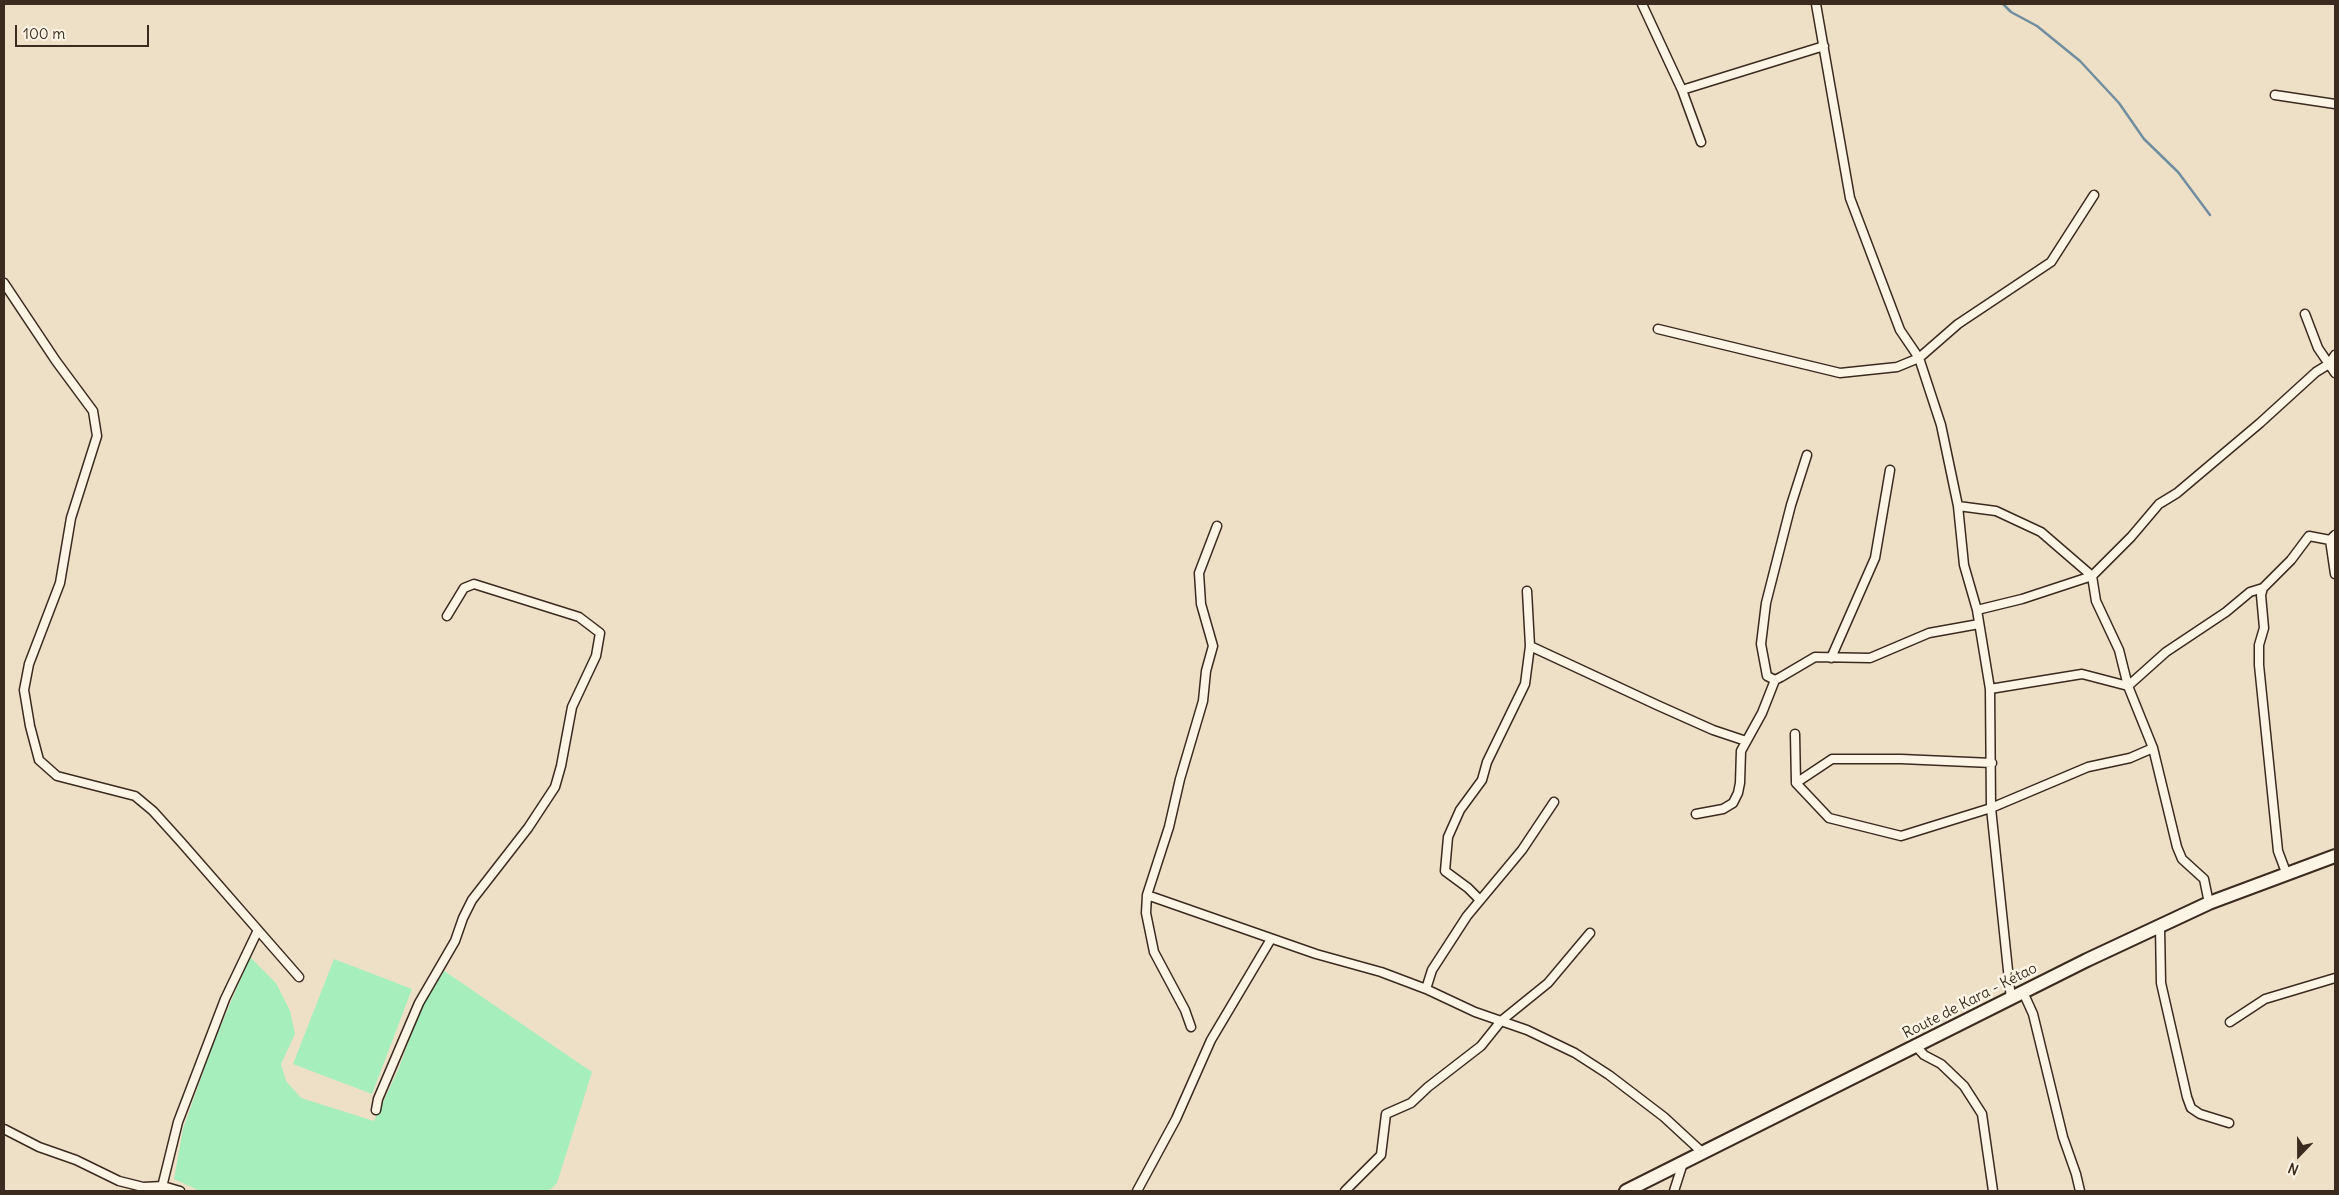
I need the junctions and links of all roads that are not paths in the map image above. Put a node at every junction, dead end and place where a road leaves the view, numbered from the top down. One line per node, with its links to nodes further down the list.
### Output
1 (1642, 4): 4 (street)
2 (1816, 4): 3 (street)
3 (1824, 46): 4 (street); 13 (street)
4 (1682, 90): 7 (street)
5 (2274, 95): 6 (street)
6 (2335, 104)
7 (1701, 142)
8 (2094, 195): 13 (street)
9 (4, 283): 47 (street)
10 (2305, 314): 14 (street)
11 (1658, 329): 13 (street)
12 (2335, 355): 14 (street)
13 (1920, 358): 18 (street)
14 (2329, 364): 15 (street); 22 (street)
15 (2335, 373)
16 (1807, 455): 30 (street)
17 (1890, 470): 29 (street)
18 (1958, 506): 22 (street); 25 (street)
19 (1217, 526): 43 (street)
20 (2332, 537): 21 (street); 23 (street)
21 (2335, 574)
22 (2092, 576): 25 (street); 31 (street)
23 (2262, 588): 31 (street); 42 (street)
24 (1527, 591): 28 (street)
25 (1977, 610): 27 (street)
26 (447, 616): 59 (street)
27 (1979, 624): 29 (street); 32 (street)
28 (1530, 646): 34 (street); 44 (street)
29 (1831, 658): 30 (street)
30 (1775, 680): 34 (street)
31 (2128, 686): 32 (street); 35 (street)
32 (1990, 689): 36 (street)
33 (1795, 734): 37 (street)
34 (1746, 741): 40 (street)
35 (2153, 748): 39 (street); 45 (street)
36 (1992, 763): 37 (street); 39 (street)
37 (1796, 783): 39 (street)
38 (1554, 802): 44 (street)
39 (1991, 808): 54 (street)
40 (1696, 814)
41 (2335, 856): 42 (main road, Route de Kara - Kétao)
42 (2288, 875): 45 (main road, Route de Kara - Kétao)
43 (1147, 896): 49 (street); 57 (street)
44 (1480, 900): 52 (street)
45 (2209, 903): 46 (main road, Route de Kara - Kétao)
46 (2160, 926): 53 (main road, Route de Kara - Kétao); 60 (street)
47 (258, 930): 50 (street); 64 (street)
48 (1590, 933): 55 (street)
49 (1271, 938): 52 (street); 66 (street)
50 (299, 977)
51 (2335, 978): 56 (street)
52 (1426, 989): 55 (street)
53 (2023, 992): 54 (main road, Route de Kara - Kétao); 71 (street)
54 (2011, 999): 58 (main road, Route de Kara - Kétao)
55 (1501, 1021): 62 (street); 67 (street)
56 (2230, 1022)
57 (1191, 1027)
58 (1916, 1046): 62 (main road, Route de Kara - Kétao); 70 (street)
59 (376, 1110)
60 (2229, 1123)
61 (4, 1129): 64 (street)
62 (1703, 1153): 63 (main road, Route de Kara - Kétao)
63 (1683, 1163): 68 (main road, Route de Kara - Kétao); 69 (street)
64 (162, 1189): 65 (street)
65 (180, 1191)
66 (1137, 1191)
67 (1345, 1191)
68 (1626, 1191)
69 (1674, 1191)
70 (1994, 1191)
71 (2080, 1191)

